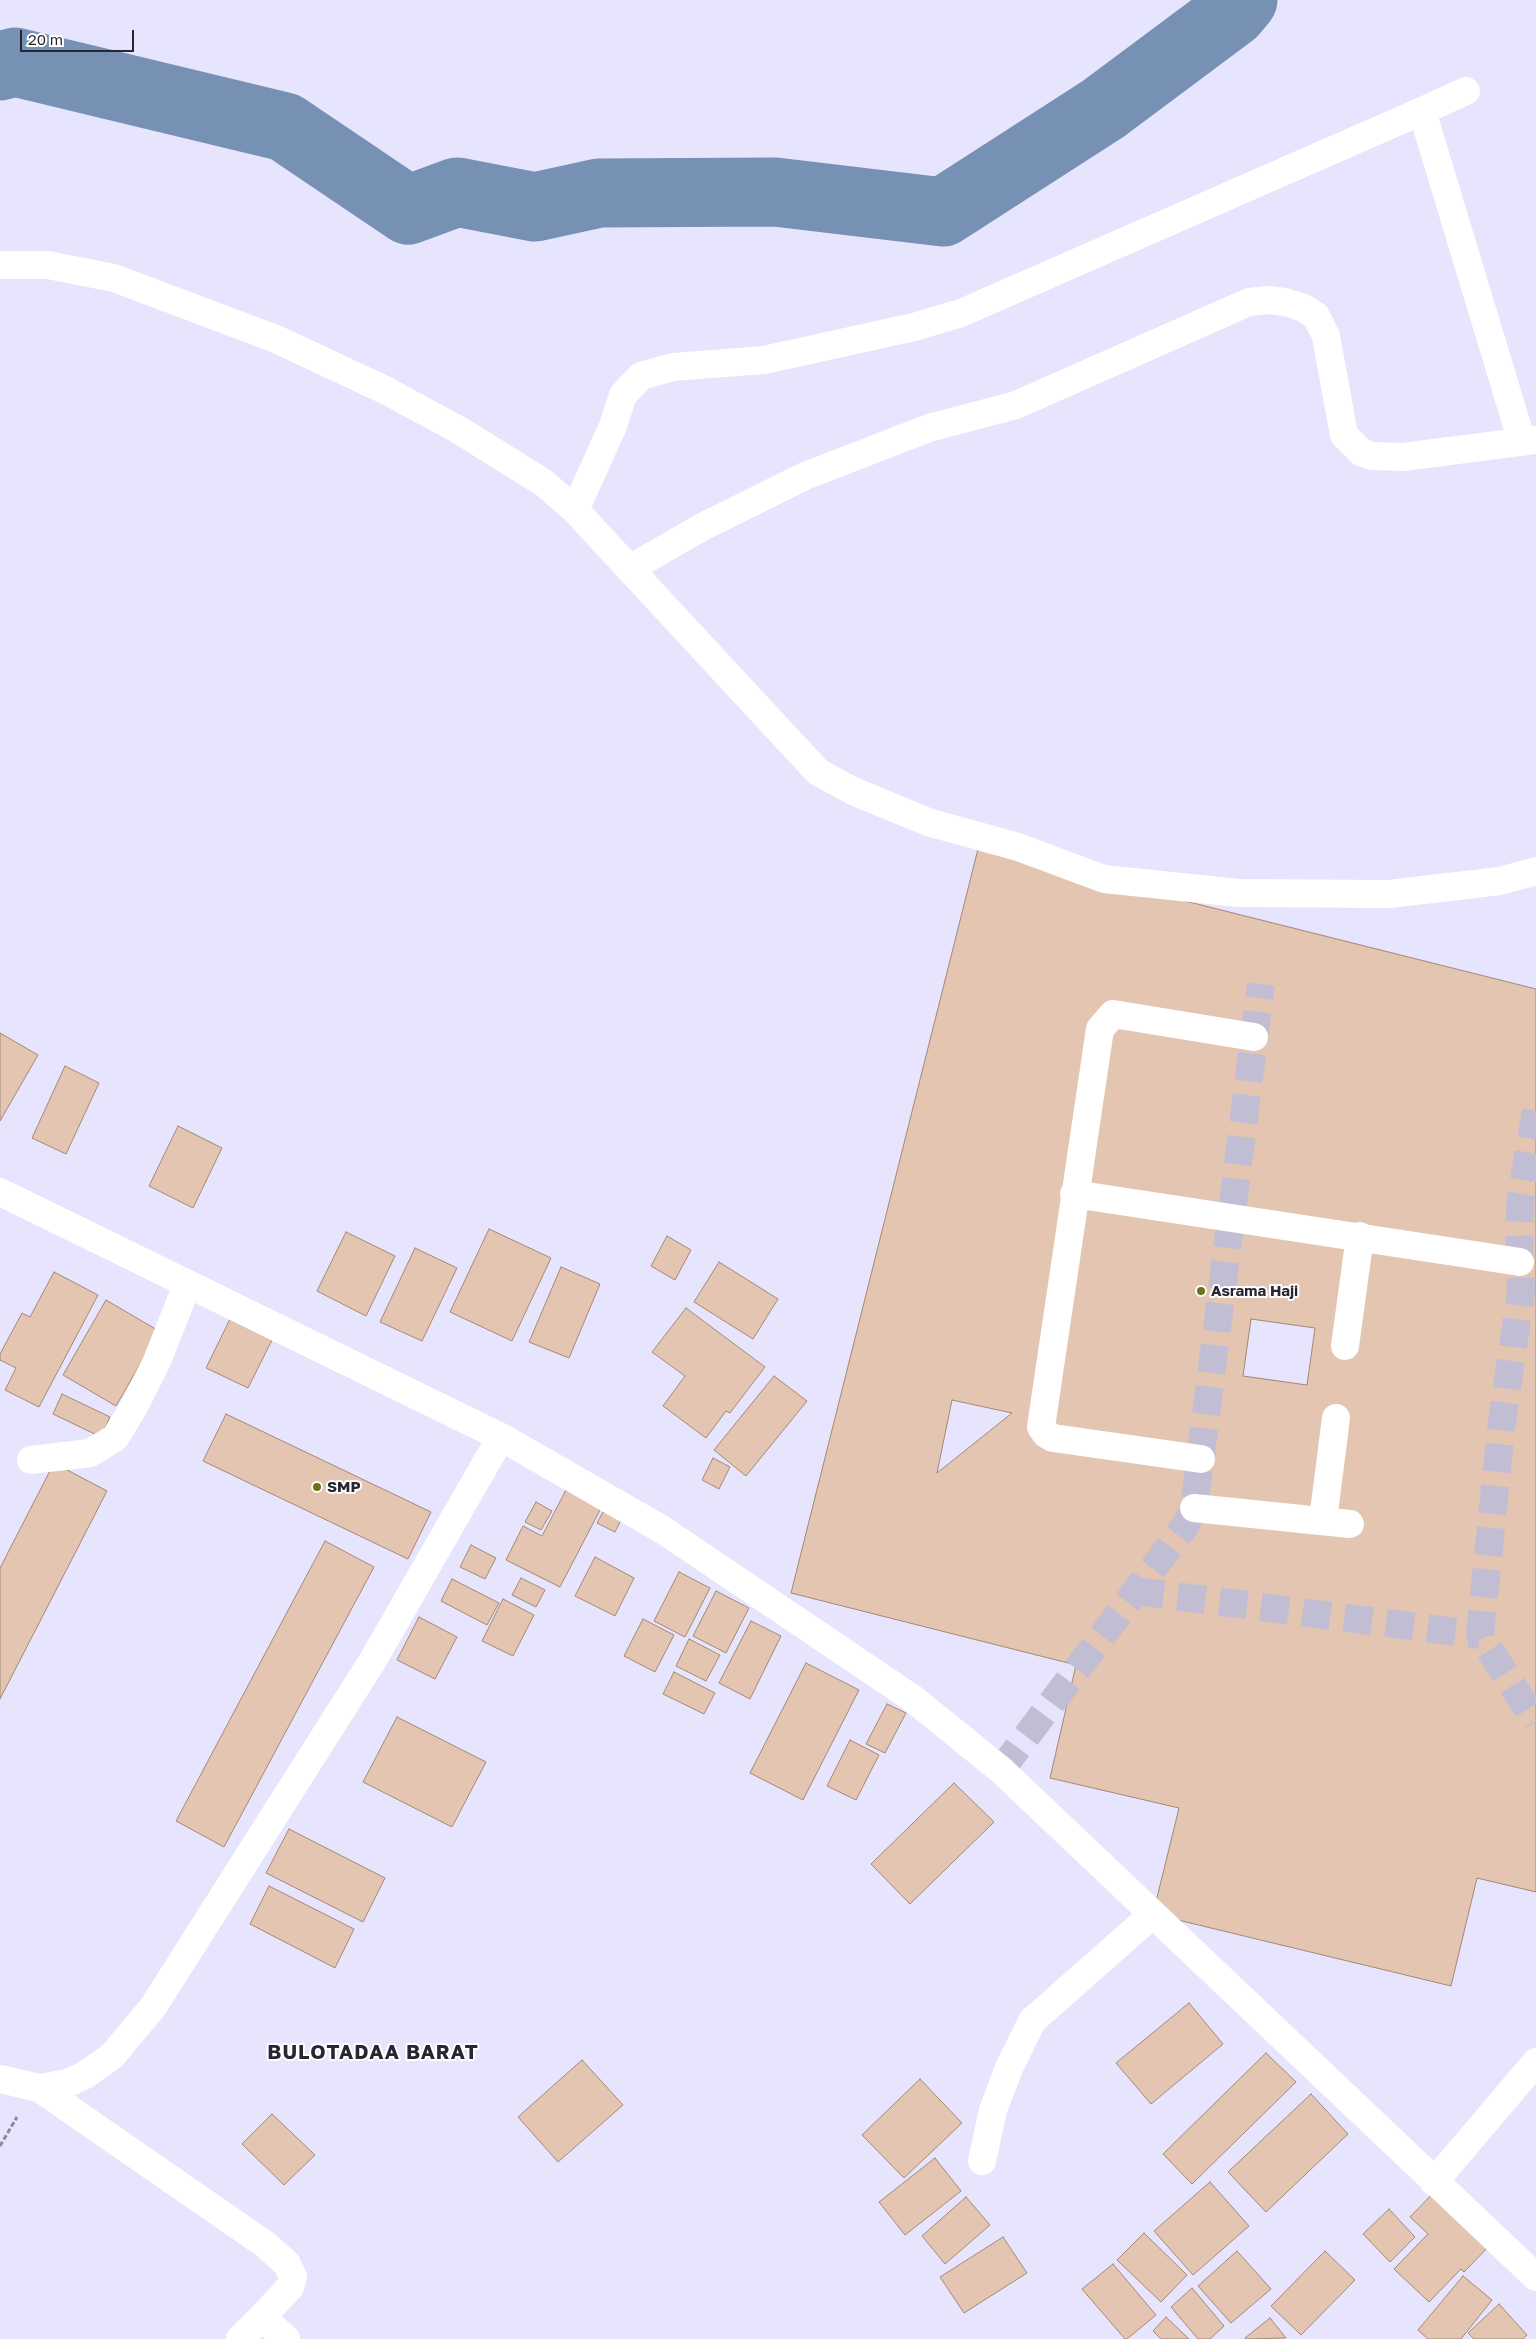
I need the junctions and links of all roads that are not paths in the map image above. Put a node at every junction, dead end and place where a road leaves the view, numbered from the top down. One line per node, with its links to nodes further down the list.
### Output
1 (1466, 91): 2 (street)
2 (1422, 111): 4 (street); 5 (street)
3 (0, 265): 5 (street)
4 (1529, 441): 6 (street)
5 (575, 510): 6 (street)
6 (631, 568): 7 (street)
7 (1536, 871)
8 (1254, 1037): 10 (street)
9 (0, 1192): 13 (street)
10 (1074, 1194): 11 (street); 17 (street)
11 (1360, 1236): 12 (street); 14 (street)
12 (1520, 1262)
13 (187, 1285): 16 (street); 18 (street)
14 (1345, 1346)
15 (1336, 1418): 20 (street)
16 (501, 1437): 22 (street); 25 (street)
17 (1201, 1459)
18 (31, 1460)
19 (1194, 1508): 20 (street)
20 (1323, 1520): 21 (street)
21 (1350, 1524)
22 (1154, 1914): 26 (street); 27 (street)
23 (1536, 2062): 27 (street)
24 (0, 2079): 25 (street)
25 (39, 2088): 29 (street)
26 (982, 2161)
27 (1434, 2182): 28 (street)
28 (1536, 2277)
29 (262, 2317): 30 (street); 31 (street)
30 (240, 2339)
31 (286, 2339)

